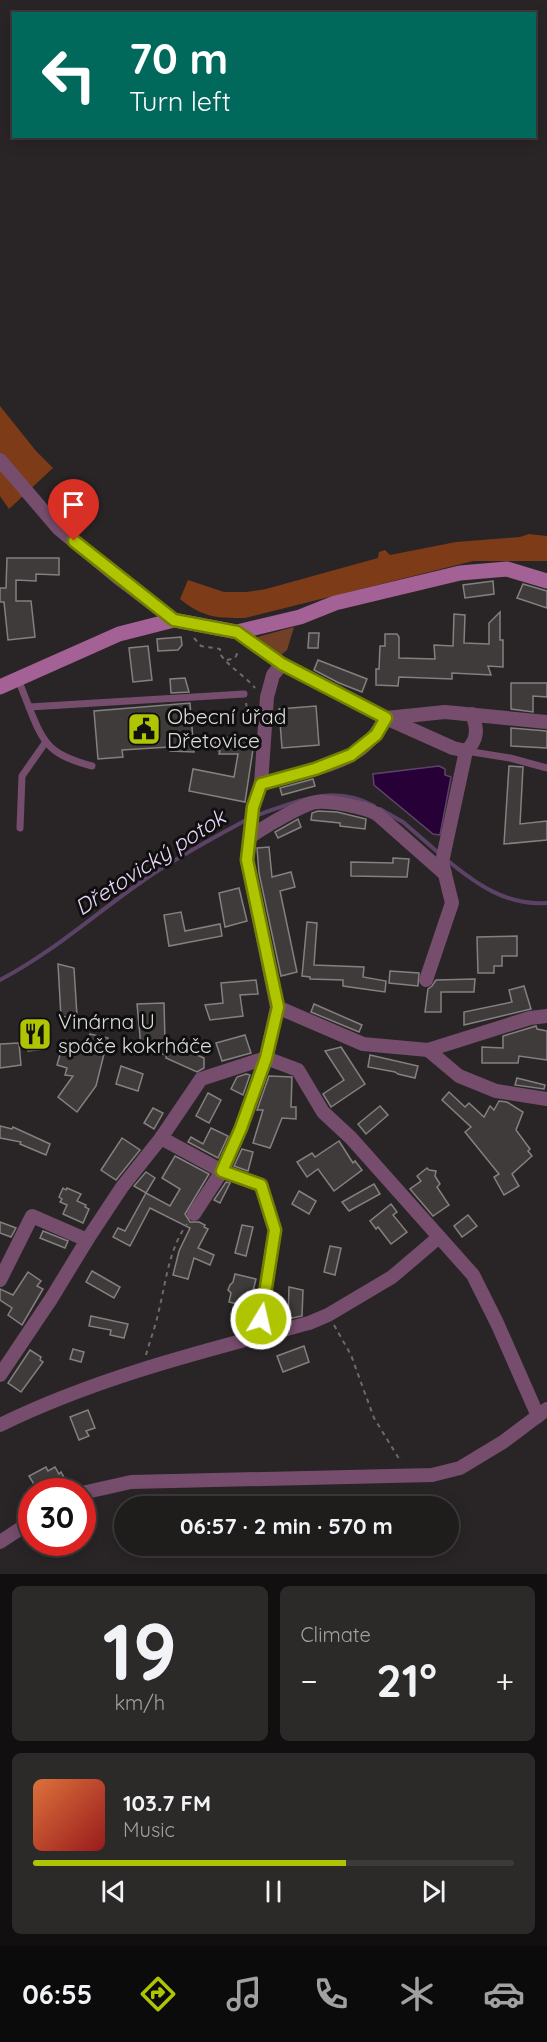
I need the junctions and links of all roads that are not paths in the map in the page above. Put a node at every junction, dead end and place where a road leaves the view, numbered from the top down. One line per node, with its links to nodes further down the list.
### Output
1 (0, 460): 3 (street)
2 (547, 581): 4 (main road)
3 (174, 620): 4 (main road); 6 (main road)
4 (237, 639): 5 (street)
5 (282, 664): 11 (street); 17 (street)
6 (18, 679): 7 (main road); 9 (lane)
7 (0, 686)
8 (244, 693): 9 (lane)
9 (29, 707): 13 (lane)
10 (472, 714): 11 (street); 12 (street); 14 (street)
11 (386, 718): 14 (street); 17 (street)
12 (547, 722)
13 (45, 743): 15 (lane); 18 (lane)
14 (466, 751): 16 (lane); 20 (street)
15 (92, 766)
16 (547, 768)
17 (261, 784): 19 (street)
18 (20, 828)
19 (250, 831): 20 (street); 22 (street)
20 (445, 874): 21 (street)
21 (426, 980)
22 (278, 1007): 24 (street); 25 (street)
23 (547, 1016): 24 (street)
24 (428, 1050): 26 (street)
25 (266, 1058): 27 (street); 28 (street); 30 (street)
26 (547, 1099)
27 (160, 1138): 28 (street); 31 (street)
28 (222, 1171): 29 (street); 33 (street)
29 (194, 1214)
30 (439, 1237): 33 (street); 35 (street)
31 (87, 1240): 32 (street); 34 (street)
32 (0, 1280)
33 (263, 1335): 36 (street)
34 (0, 1375)
35 (542, 1413): 37 (street)
36 (0, 1425)
37 (96, 1490)
38 (18, 1530): 39 (street)
39 (0, 1542)

